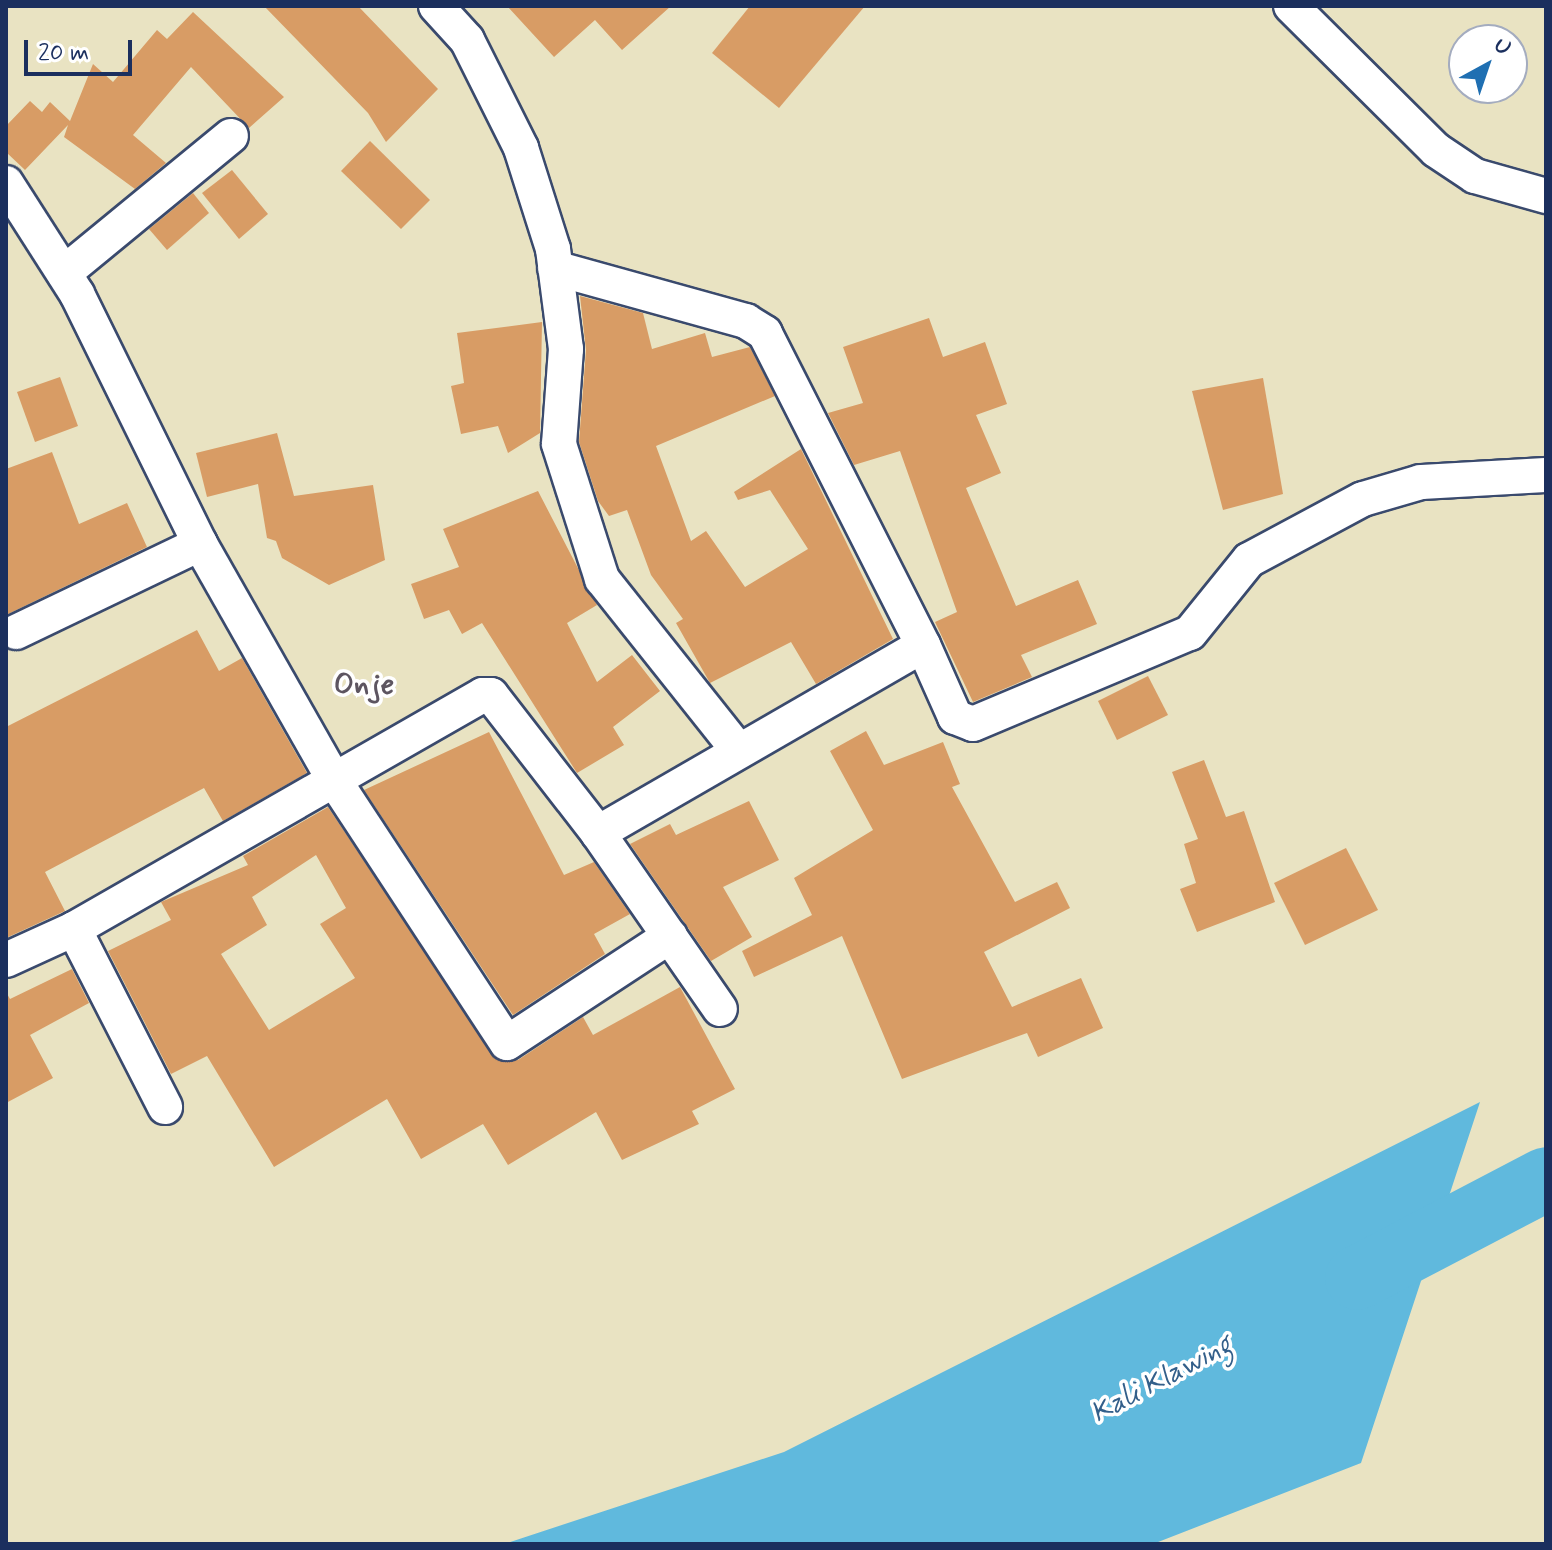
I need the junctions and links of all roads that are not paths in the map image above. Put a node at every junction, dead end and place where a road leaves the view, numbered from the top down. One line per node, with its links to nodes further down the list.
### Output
1 (436, 6): 6 (street)
2 (1291, 6): 5 (street)
3 (231, 136): 7 (street)
4 (6, 183): 7 (street)
5 (1546, 196)
6 (555, 268): 11 (street); 12 (street)
7 (64, 273): 9 (street)
8 (1546, 475): 11 (street)
9 (200, 544): 10 (street); 13 (street)
10 (16, 632)
11 (923, 645): 12 (street)
12 (737, 749): 14 (street)
13 (336, 783): 14 (street); 15 (street); 16 (street)
14 (598, 833): 16 (street)
15 (74, 929): 17 (street); 19 (street)
16 (670, 936): 18 (street)
17 (6, 960)
18 (720, 1009)
19 (165, 1107)

